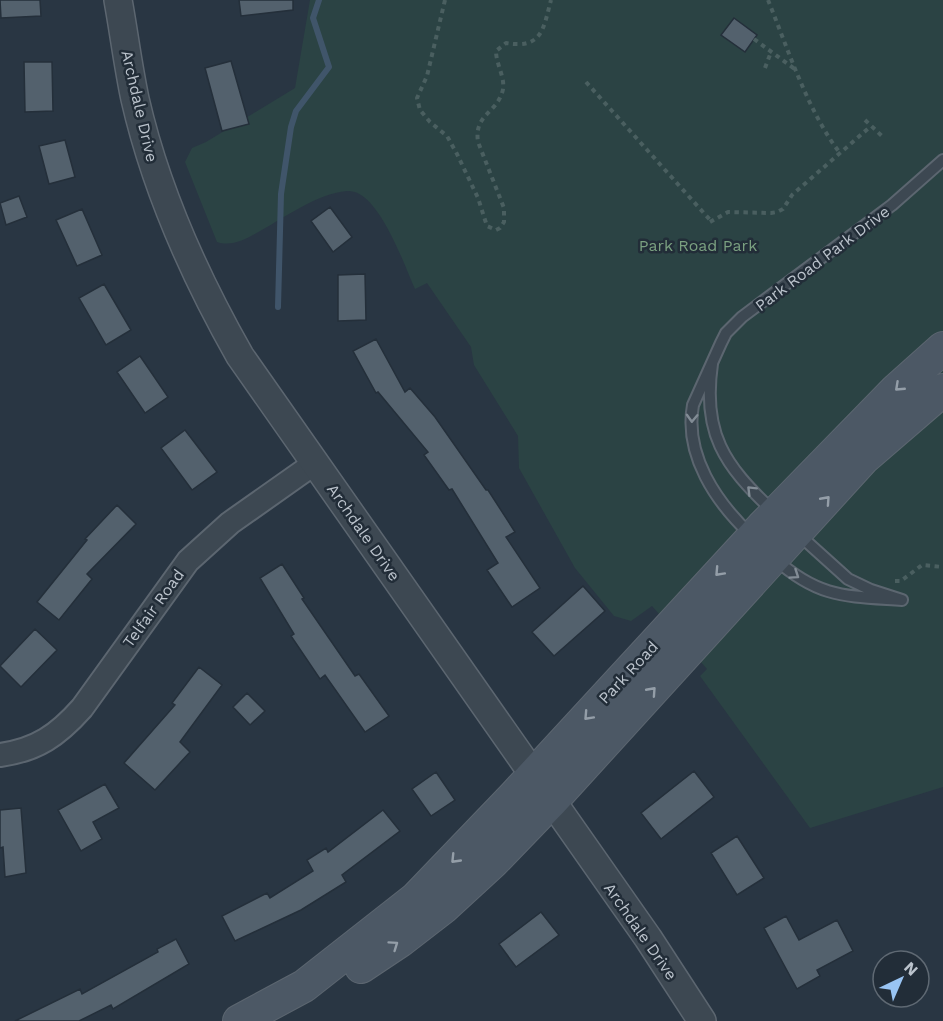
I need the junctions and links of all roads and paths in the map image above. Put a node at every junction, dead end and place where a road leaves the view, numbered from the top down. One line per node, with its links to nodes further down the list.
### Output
1 (118, 0): 18 (street, Archdale Drive)
2 (445, 0): 3 (path)
3 (551, 0)
4 (768, 0): 8 (path)
5 (754, 39): 6 (path)
6 (771, 52): 7 (path); 8 (path)
7 (765, 68)
8 (797, 71): 13 (path)
9 (586, 82): 13 (path)
10 (865, 120): 11 (path)
11 (871, 126): 12 (path); 13 (path)
12 (882, 136)
13 (840, 153)
14 (943, 160): 16 (lane, Park Road Park Drive)
15 (943, 348): 19 (main road, Park Road, one-way to 19)
16 (712, 364): 19 (lane, Park Road Park Drive, one-way to 16); 20 (lane, Park Road Park Drive, one-way to 20)
17 (943, 390): 19 (main road, Park Road, one-way to 17)
18 (315, 463): 23 (street, Telfair Road); 24 (street, Archdale Drive)
19 (786, 522): 20 (main road, Park Road); 20 (lane, Park Road Park Drive, one-way to 19)
20 (763, 547): 24 (main road, Park Road, one-way to 24); 25 (main road, Park Road, one-way to 20)
21 (943, 567): 22 (path)
22 (889, 581)
23 (0, 755)
24 (533, 776): 25 (street, Archdale Drive); 26 (main road, Park Road, one-way to 26)
25 (551, 802): 26 (main road, Park Road, one-way to 25); 28 (street, Archdale Drive)
26 (304, 986): 27 (main road, Park Road)
27 (239, 1021)
28 (702, 1021)

